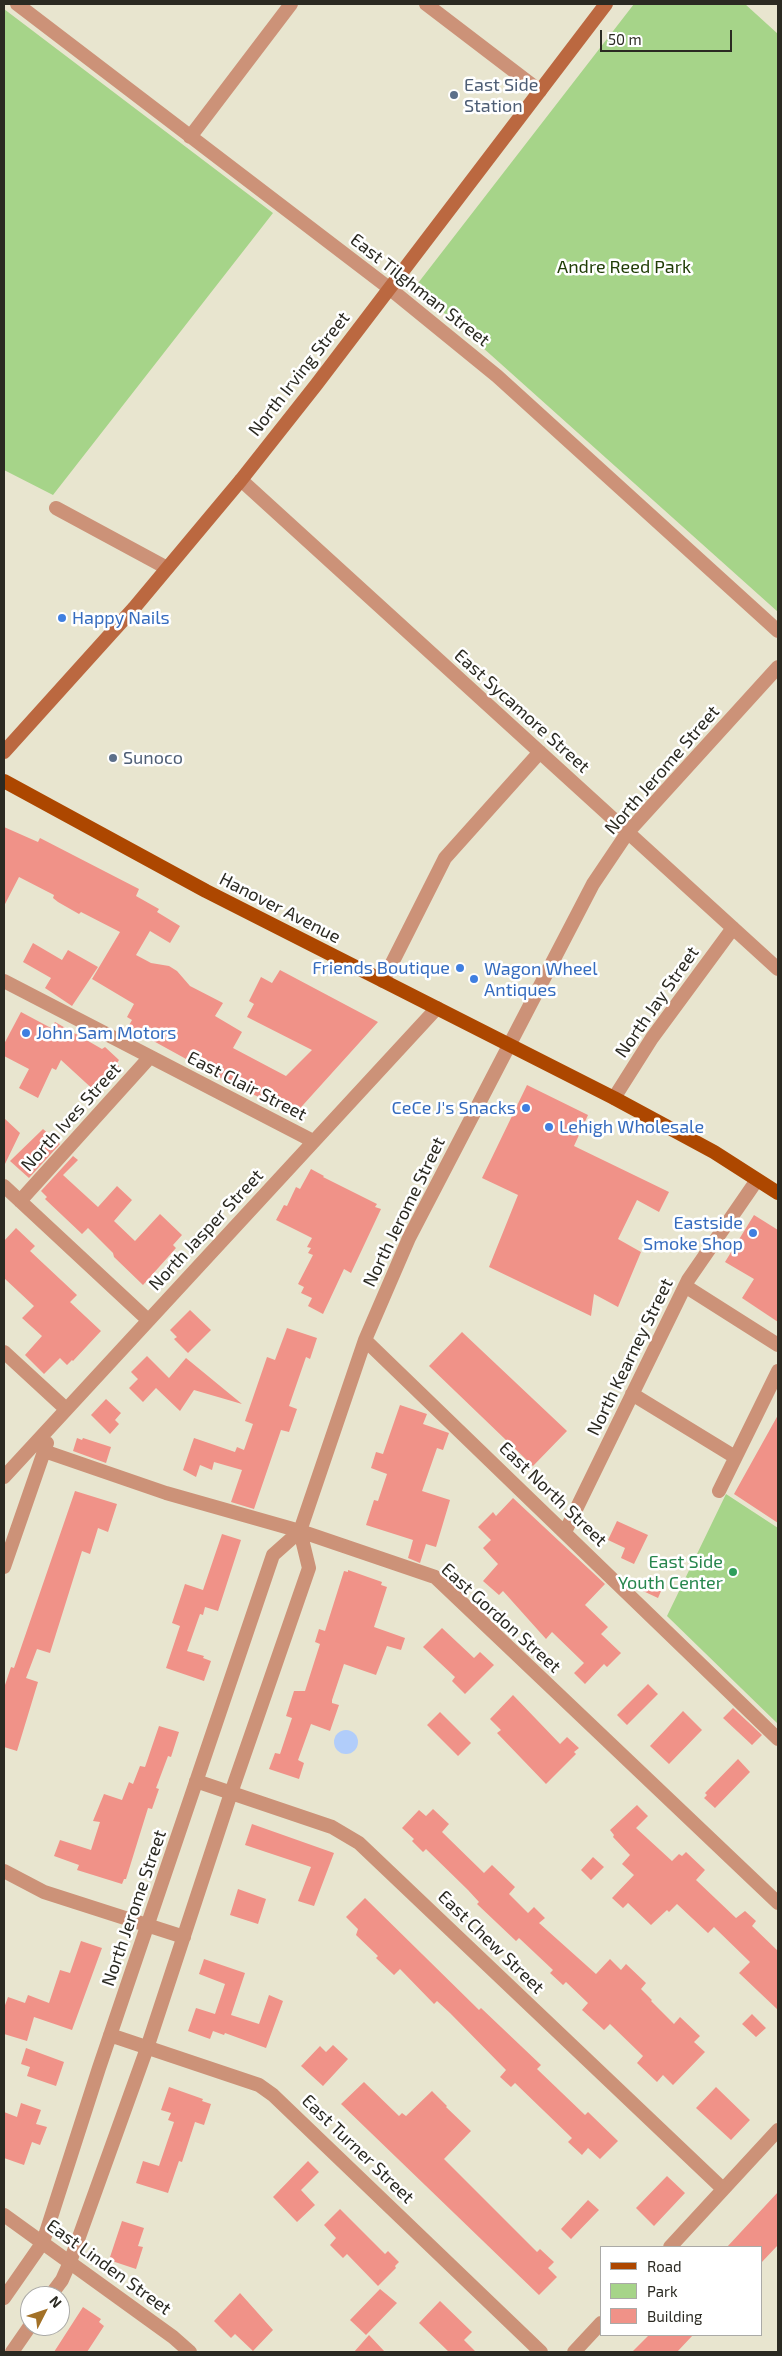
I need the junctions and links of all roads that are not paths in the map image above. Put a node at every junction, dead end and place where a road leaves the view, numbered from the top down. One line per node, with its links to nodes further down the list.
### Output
1 (17, 4): 6 (street, East Tilghman Street)
2 (291, 4): 6 (street)
3 (426, 4): 5 (street)
4 (606, 4): 5 (main road, North Irving Street)
5 (540, 91): 7 (main road, North Irving Street)
6 (190, 137): 7 (street, East Tilghman Street)
7 (389, 288): 8 (main road, North Irving Street); 11 (street, East Tilghman Street)
8 (241, 480): 10 (main road, North Irving Street); 14 (street, East Sycamore Street)
9 (56, 508): 10 (street)
10 (167, 568): 13 (main road, North Irving Street)
11 (778, 631)
12 (778, 667): 16 (street, North Jerome Street)
13 (4, 752)
14 (540, 752): 16 (street, East Sycamore Street); 20 (street)
15 (4, 781): 20 (main road, Hanover Avenue)
16 (628, 832): 17 (street, East Sycamore Street); 22 (street, North Jerome Street)
17 (733, 928): 18 (street, East Sycamore Street); 24 (street, North Jay Street)
18 (778, 969)
19 (4, 981): 23 (street, East Clair Street)
20 (383, 981): 21 (main road, Hanover Avenue)
21 (437, 1008): 22 (main road, Hanover Avenue); 25 (street, North Jasper Street)
22 (509, 1045): 24 (main road, Hanover Avenue); 32 (street, North Jerome Street)
23 (150, 1057): 25 (street, East Clair Street); 29 (street, North Ives Street)
24 (614, 1098): 26 (main road, Hanover Avenue)
25 (314, 1141): 31 (street, North Jasper Street)
26 (757, 1180): 28 (main road, Hanover Avenue); 30 (street, North Kearney Street)
27 (4, 1186): 29 (street)
28 (778, 1193)
29 (20, 1201): 31 (street)
30 (685, 1286): 33 (street); 36 (street, North Kearney Street)
31 (148, 1320): 37 (street, North Jasper Street)
32 (365, 1340): 43 (street, North Jerome Street); 44 (street, East North Street)
33 (778, 1345)
34 (4, 1352): 37 (street)
35 (778, 1371): 40 (street)
36 (632, 1394): 40 (street); 44 (street, North Kearney Street)
37 (66, 1409): 38 (street, North Jasper Street)
38 (55, 1421): 39 (street); 41 (street, North Jasper Street)
39 (44, 1451): 43 (street, East Gordon Street); 45 (street)
40 (735, 1456): 42 (street)
41 (4, 1477)
42 (719, 1491)
43 (300, 1531): 47 (street, North Jerome Street); 48 (street); 50 (street, East Gordon Street)
44 (565, 1532): 46 (street, East North Street)
45 (4, 1567)
46 (778, 1739)
47 (196, 1781): 48 (street, East Chew Street); 51 (street, North Jerome Street)
48 (231, 1793): 52 (street); 56 (street, East Chew Street)
49 (4, 1871): 51 (street)
50 (778, 1903)
51 (147, 1926): 52 (street); 53 (street, North Jerome Street)
52 (184, 1937): 54 (street)
53 (110, 2035): 54 (street, East Turner Street); 58 (street, North Jerome Street)
54 (147, 2048): 60 (street); 67 (street, East Turner Street)
55 (778, 2130): 56 (street)
56 (723, 2189): 59 (street)
57 (4, 2216): 58 (street, East Linden Street)
58 (43, 2242): 60 (street, East Linden Street); 62 (street, North Jerome Street)
59 (671, 2246)
60 (70, 2262): 61 (street); 66 (street, East Linden Street)
61 (58, 2286)
62 (4, 2298)
63 (600, 2324): 68 (street)
64 (23, 2336): 65 (street)
65 (12, 2352)
66 (190, 2352)
67 (541, 2352)
68 (574, 2352)

